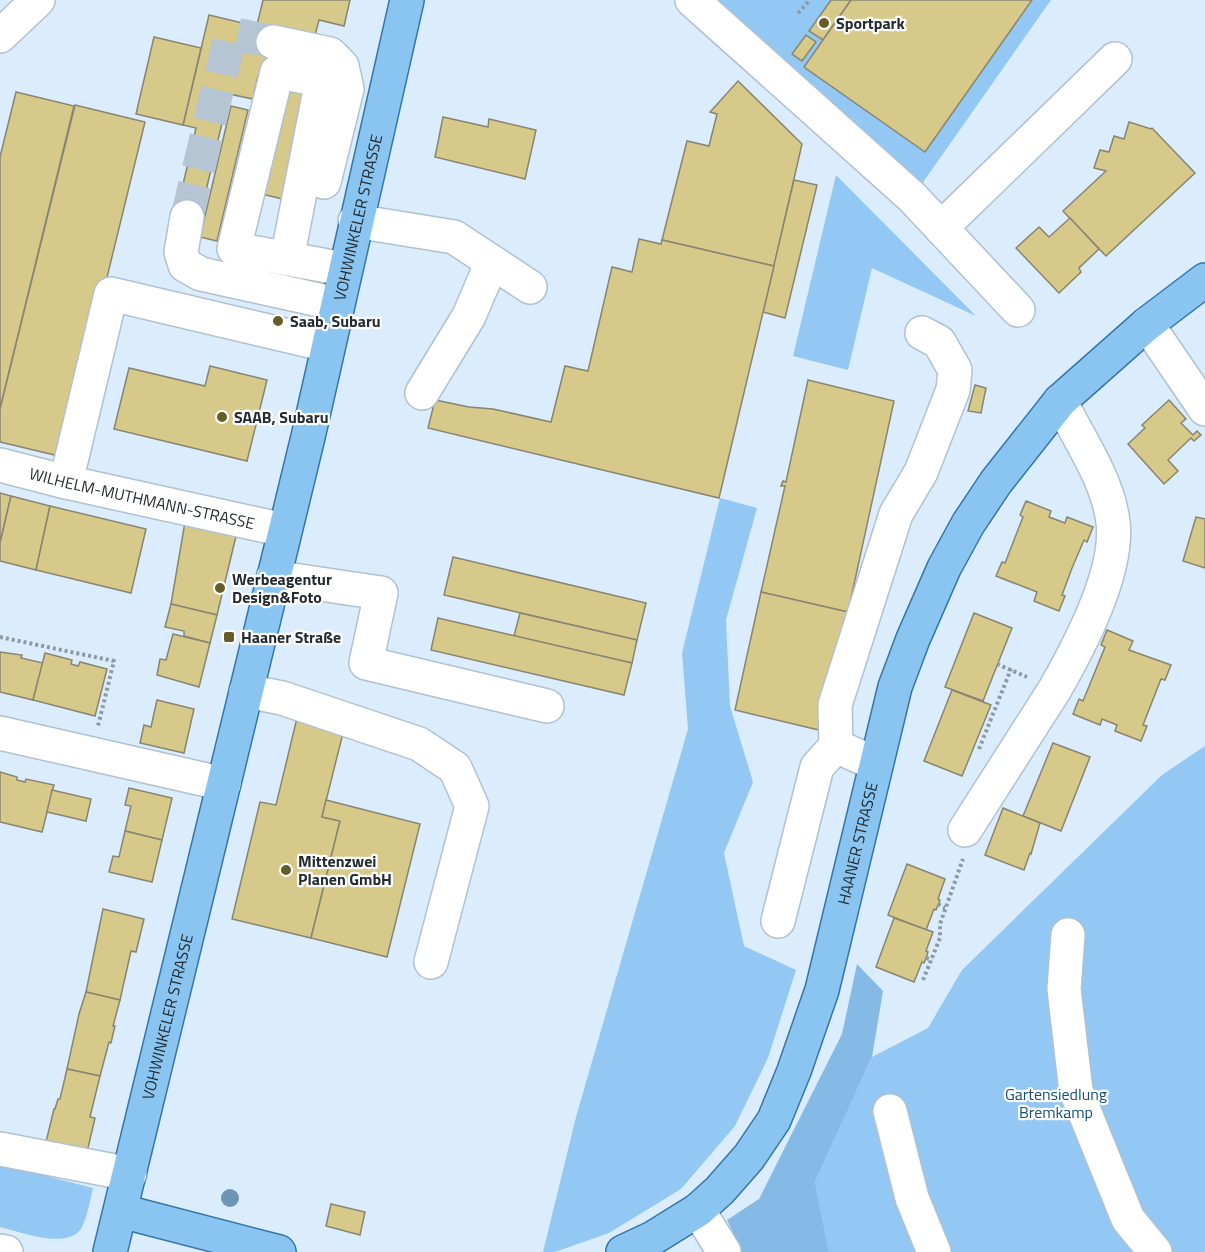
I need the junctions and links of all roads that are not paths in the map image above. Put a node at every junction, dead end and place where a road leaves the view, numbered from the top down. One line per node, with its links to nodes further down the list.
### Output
1 (38, 0): 4 (street)
2 (406, 0): 8 (main road, VOHWINKELER STRASSE)
3 (692, 0): 9 (street)
4 (0, 36)
5 (273, 42): 10 (street)
6 (1115, 59): 9 (street)
7 (187, 217): 15 (street)
8 (355, 221): 11 (street); 12 (main road, VOHWINKELER STRASSE)
9 (941, 228): 16 (street)
10 (295, 261): 10 (street); 12 (street)
11 (492, 262): 14 (street); 20 (street)
12 (344, 269): 15 (main road, VOHWINKELER STRASSE)
13 (1205, 280): 17 (main road, HAANER STRASSE)
14 (530, 287)
15 (337, 304): 19 (main road, VOHWINKELER STRASSE)
16 (1018, 310)
17 (1147, 324): 21 (main road, HAANER STRASSE); 22 (street)
18 (922, 333): 30 (street)
19 (327, 345): 24 (street); 25 (main road, VOHWINKELER STRASSE)
20 (422, 393)
21 (1060, 401): 31 (main road, HAANER STRASSE); 33 (street)
22 (1205, 409)
23 (0, 465): 24 (street, WILHELM-MUTHMANN-STRASSE)
24 (66, 482): 25 (street, WILHELM-MUTHMANN-STRASSE)
25 (284, 530): 26 (main road, VOHWINKELER STRASSE)
26 (273, 577): 27 (main road, VOHWINKELER STRASSE); 28 (street)
27 (246, 691): 32 (main road, VOHWINKELER STRASSE); 36 (street)
28 (547, 706)
29 (0, 733): 32 (street)
30 (836, 746): 31 (street); 34 (street)
31 (876, 764): 40 (main road, HAANER STRASSE)
32 (224, 784): 39 (main road, VOHWINKELER STRASSE)
33 (964, 830)
34 (778, 921)
35 (1068, 935): 49 (street)
36 (431, 962)
37 (890, 1111): 48 (street)
38 (0, 1149): 39 (street)
39 (130, 1174): 41 (main road, VOHWINKELER STRASSE)
40 (698, 1210): 46 (main road, HAANER STRASSE); 47 (street)
41 (121, 1211): 44 (main road, VOHWINKELER STRASSE); 45 (main road)
42 (0, 1251): 43 (street)
43 (6, 1252)
44 (110, 1252)
45 (279, 1252)
46 (623, 1252)
47 (724, 1252)
48 (934, 1252)
49 (1155, 1252)

